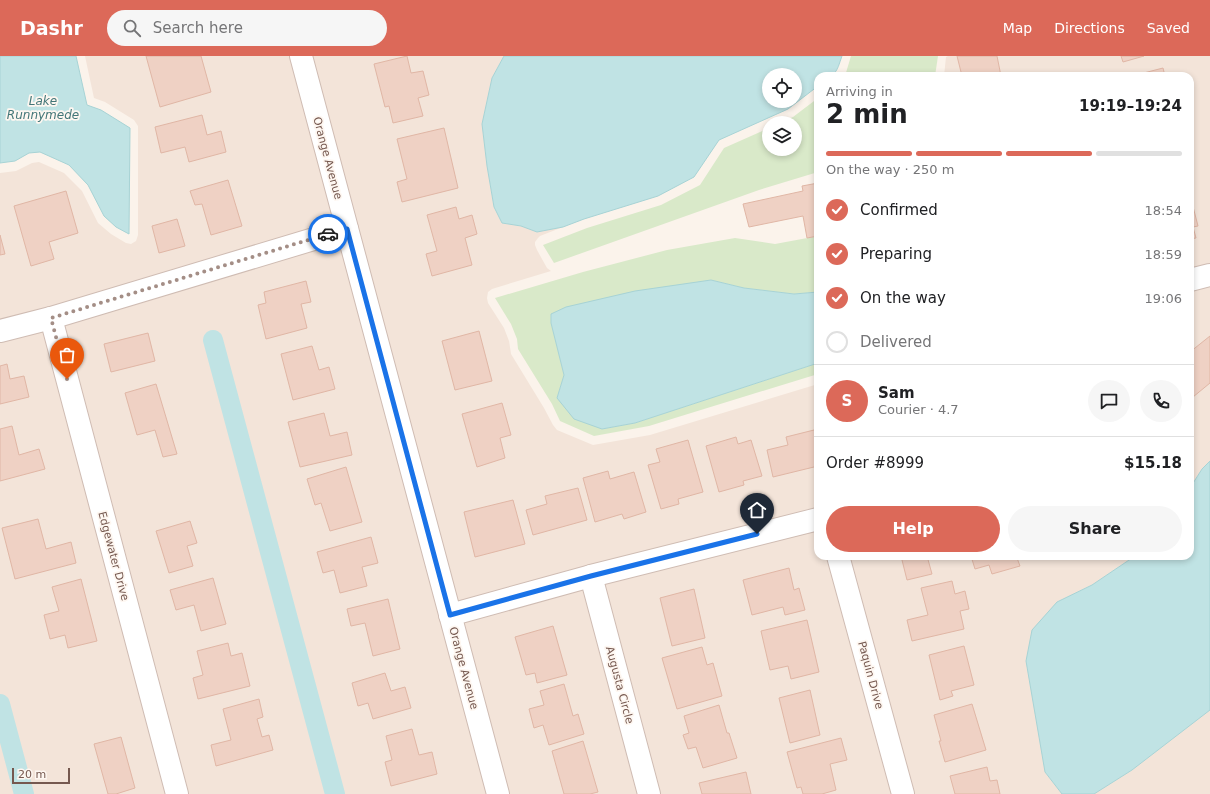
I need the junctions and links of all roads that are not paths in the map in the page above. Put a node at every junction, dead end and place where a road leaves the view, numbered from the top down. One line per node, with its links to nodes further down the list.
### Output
1 (300, 56): 2 (street, Orange Avenue)
2 (347, 229): 5 (street); 10 (street, Orange Avenue)
3 (1210, 275): 4 (street)
4 (1194, 279)
5 (51, 318): 6 (street); 11 (street, Edgewater Drive)
6 (0, 331)
7 (814, 519): 9 (street)
8 (839, 560): 14 (street, Paquin Drive)
9 (591, 576): 10 (street); 13 (street, Augusta Circle)
10 (450, 615): 12 (street, Orange Avenue)
11 (178, 794)
12 (498, 794)
13 (649, 794)
14 (903, 794)

